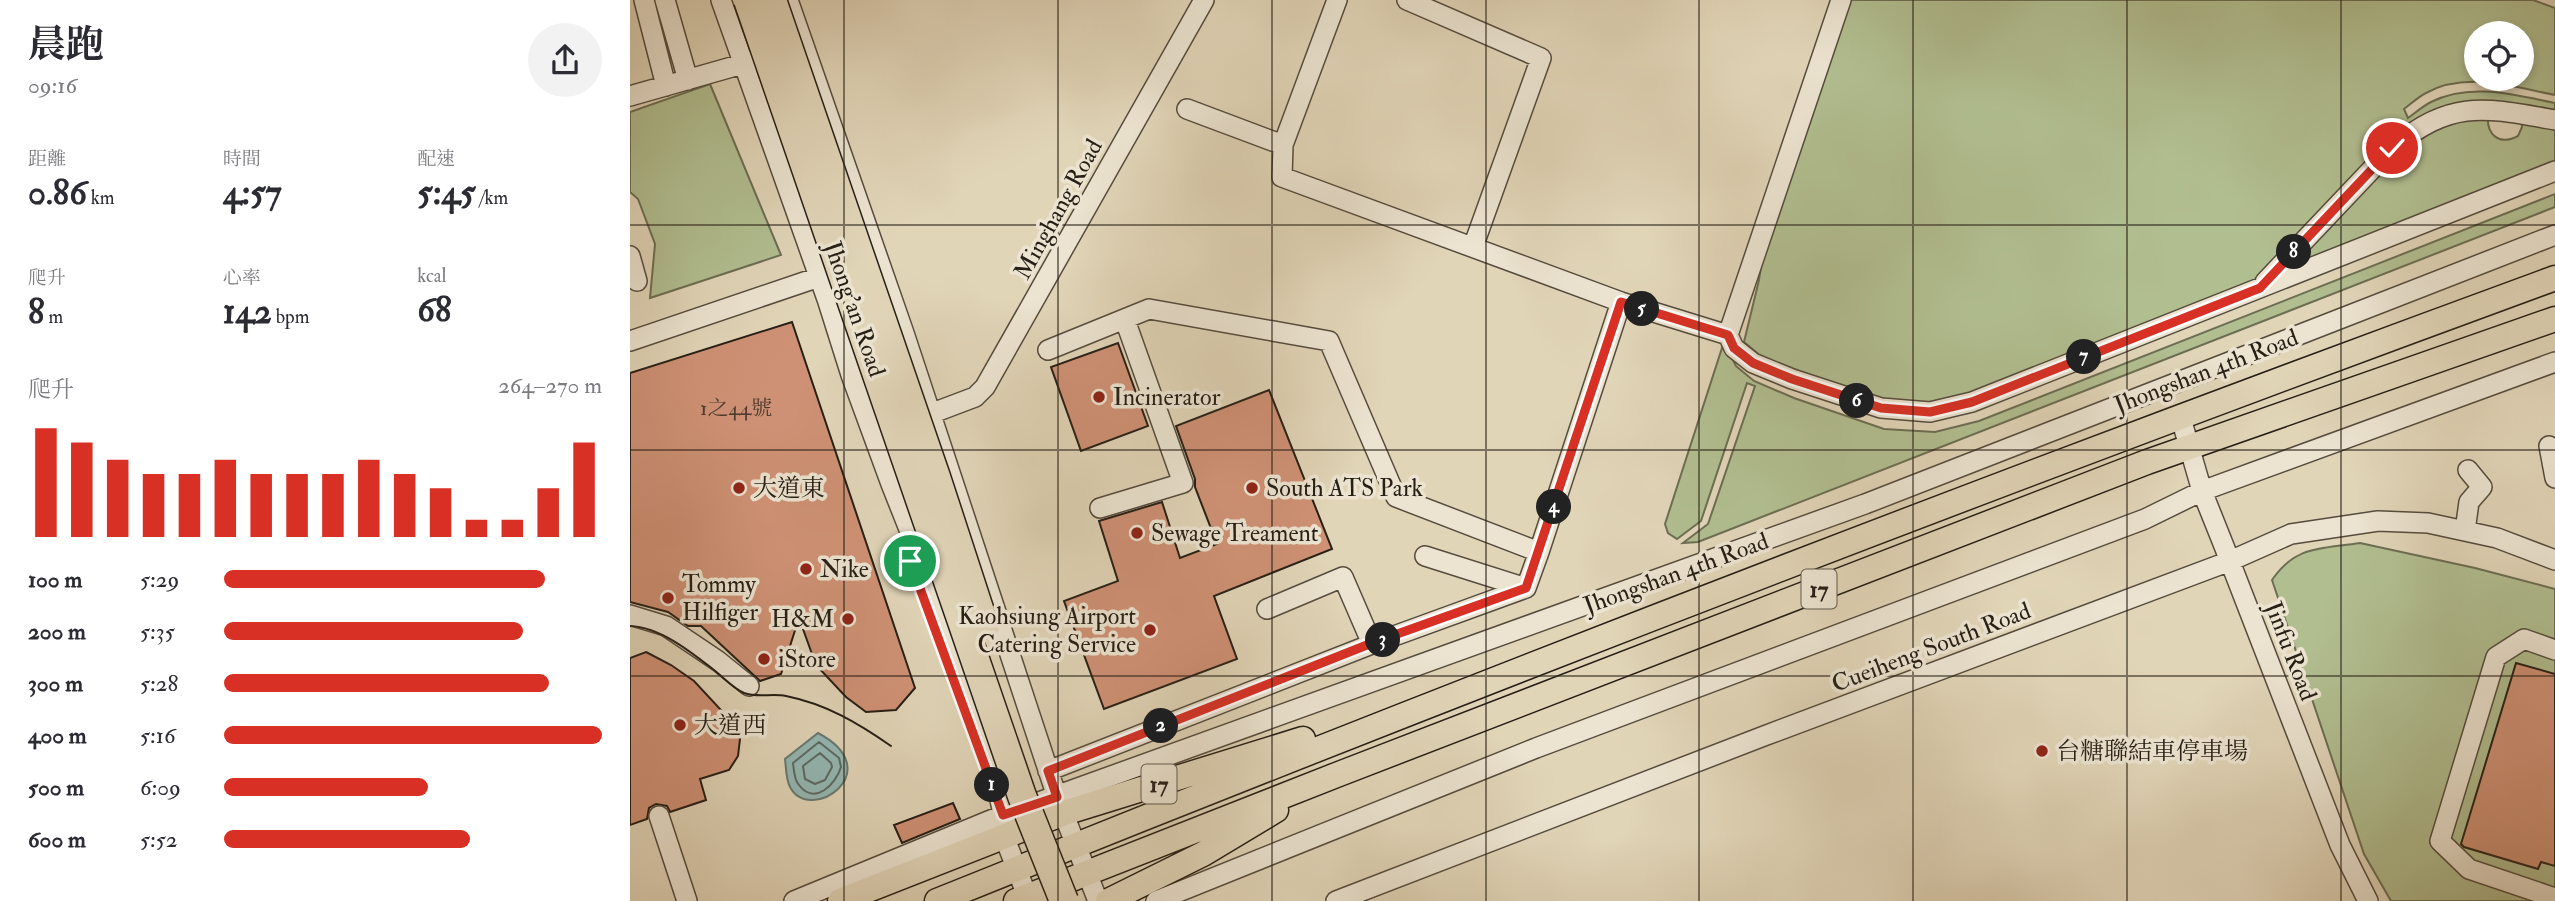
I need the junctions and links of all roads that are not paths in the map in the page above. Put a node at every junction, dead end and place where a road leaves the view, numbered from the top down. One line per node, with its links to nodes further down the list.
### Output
1 (645, 0): 17 (street)
2 (665, 0): 16 (street)
3 (721, 0): 15 (street, Jhong'an Road)
4 (734, 0): 60 (highway, bridge)
5 (748, 0): 60 (highway, bridge)
6 (760, 0): 60 (highway, bridge)
7 (772, 0): 60 (highway, bridge)
8 (788, 0): 13 (street, Jhong'an Road)
9 (1204, 0): 38 (street, Minghang Road)
10 (1337, 0): 21 (street)
11 (1408, 0): 24 (street)
12 (1841, 0): 33 (street)
13 (804, 46): 14 (street); 38 (street, Jhong'an Road)
14 (784, 52): 15 (street); 54 (street, Jhong'an Road)
15 (752, 61): 16 (street); 26 (street, Jhong'an Road); 55 (street, Jhong'an Road)
16 (688, 80): 17 (street)
17 (666, 86): 18 (street)
18 (630, 96)
19 (1186, 109): 21 (street)
20 (2555, 120): 29 (street)
21 (1283, 145): 24 (street)
22 (2555, 172): 29 (street)
23 (2555, 235): 63 (street, Jhongshan 4th Road)
24 (1473, 247): 30 (street)
25 (630, 256): 28 (street)
26 (819, 277): 34 (street); 37 (street, Jhong'an Road)
27 (2555, 278): 39 (main road, Jhongshan 4th Road / 17)
28 (637, 281)
29 (2260, 288): 33 (street)
30 (1621, 302): 33 (street); 47 (street)
31 (2555, 319): 41 (main road, 17)
32 (1125, 320): 35 (street); 45 (street); 47 (street)
33 (1728, 335)
34 (630, 341)
35 (1048, 350)
36 (2555, 362): 44 (street)
37 (851, 375): 55 (street, Jhong'an Road); 65 (street)
38 (930, 414): 54 (street, Jhong'an Road)
39 (2180, 415): 41 (street, Jinfu Road); 58 (main road, Jhongshan 4th Road / 17)
40 (2549, 446): 43 (street)
41 (2190, 447): 44 (street, Jinfu Road); 62 (main road, 17)
42 (2468, 470): 46 (street)
43 (2555, 478)
44 (2202, 491): 50 (street, Jinfu Road); 79 (street)
45 (1100, 508)
46 (2465, 531): 49 (street, Cueiheng South Road); 50 (street, Cueiheng South Road)
47 (1539, 552): 51 (street)
48 (1424, 556): 51 (street)
49 (2555, 560)
50 (2230, 561): 80 (street, Cueiheng South Road); 81 (street, Jinfu Road)
51 (1526, 588): 56 (street)
52 (1267, 609): 56 (street)
53 (630, 615): 59 (street)
54 (998, 619): 61 (street, Jhong'an Road)
55 (949, 630): 65 (street, Jhong'an Road)
56 (1372, 643): 61 (street)
57 (2555, 650): 69 (street)
58 (1485, 683): 63 (main road, Jhongshan 4th Road / 17); 66 (main road, Jhongshan 4th Road / 17)
59 (749, 686)
60 (998, 696): 75 (highway, bridge); 76 (highway)
61 (1048, 771): 63 (street, Jhong'an Road)
62 (1339, 774): 68 (main road, 17); 78 (main road, 17)
63 (1060, 805): 65 (main road, Jhongshan 4th Road / 17); 66 (street, Jhong'an Road)
64 (659, 816): 71 (street)
65 (1003, 826): 67 (street, Jhong'an Road); 72 (street, Jhongshan 4th Road); 73 (main road, Jhongshan 4th Road / 17)
66 (1077, 845): 67 (main road, Jhongshan 4th Road / 17); 68 (street, Jhong'an Road)
67 (1016, 869): 70 (street, Jhong'an Road); 74 (main road, Jhongshan 4th Road / 17)
68 (1087, 871): 70 (main road, 17); 77 (street, Jhong'an Road)
69 (2555, 898)
70 (1024, 900)
71 (687, 901)
72 (794, 901)
73 (840, 901)
74 (937, 901)
75 (1064, 901)
76 (1082, 901)
77 (1098, 901)
78 (1108, 901)
79 (1156, 901)
80 (1336, 901)
81 (2368, 901)

